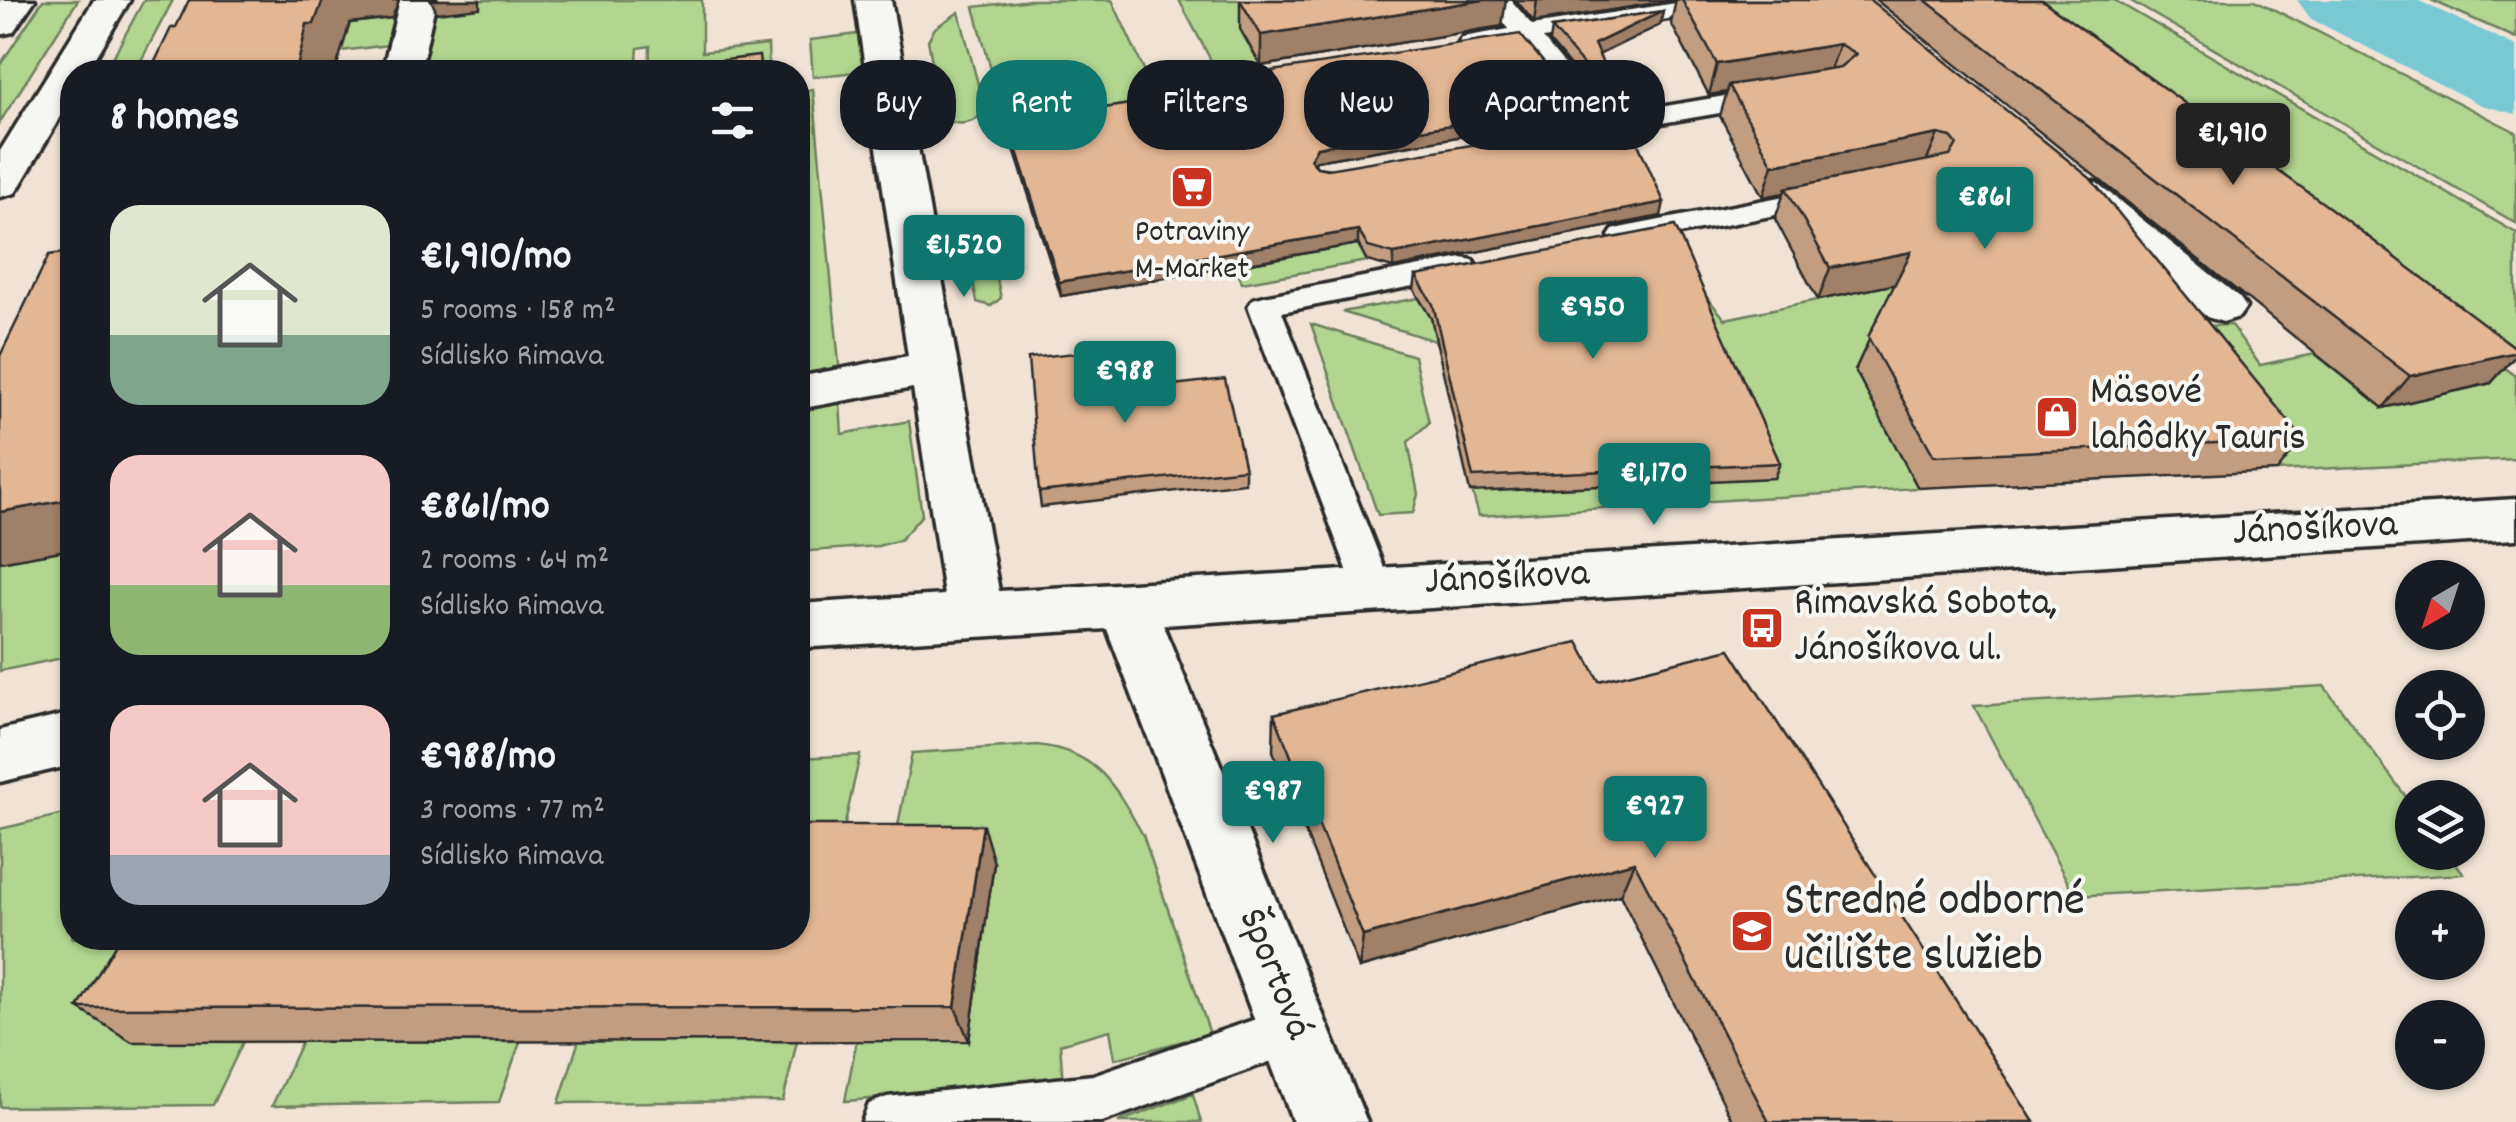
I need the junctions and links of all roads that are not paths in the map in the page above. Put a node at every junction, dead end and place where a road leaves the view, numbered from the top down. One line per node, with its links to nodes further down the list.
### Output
1 (17, 0): 7 (street)
2 (112, 0): 10 (street)
3 (418, 0): 11 (street)
4 (872, 0): 22 (street)
5 (1498, 0): 8 (lane)
6 (1737, 2): 8 (lane)
7 (0, 24)
8 (1526, 34): 9 (lane); 12 (lane)
9 (1452, 45)
10 (75, 60)
11 (404, 60)
12 (1547, 60)
13 (60, 85): 17 (street)
14 (1791, 92): 15 (lane)
15 (1665, 114)
16 (2058, 172): 21 (street)
17 (0, 184)
18 (1868, 189): 19 (lane)
19 (1595, 242)
20 (1498, 260): 25 (lane)
21 (2223, 307)
22 (937, 367): 23 (street); 27 (street)
23 (810, 392)
24 (2516, 518): 25 (street, Jánošíkova)
25 (1373, 588): 26 (street, Jánošíkova)
26 (1127, 606): 27 (street, Jánošíkova); 31 (street, Športová)
27 (976, 614): 28 (street, Jánošíkova)
28 (810, 625)
29 (60, 742): 30 (street)
30 (0, 756)
31 (1294, 1030): 32 (lane); 33 (street, Športová)
32 (887, 1122)
33 (1330, 1122)

